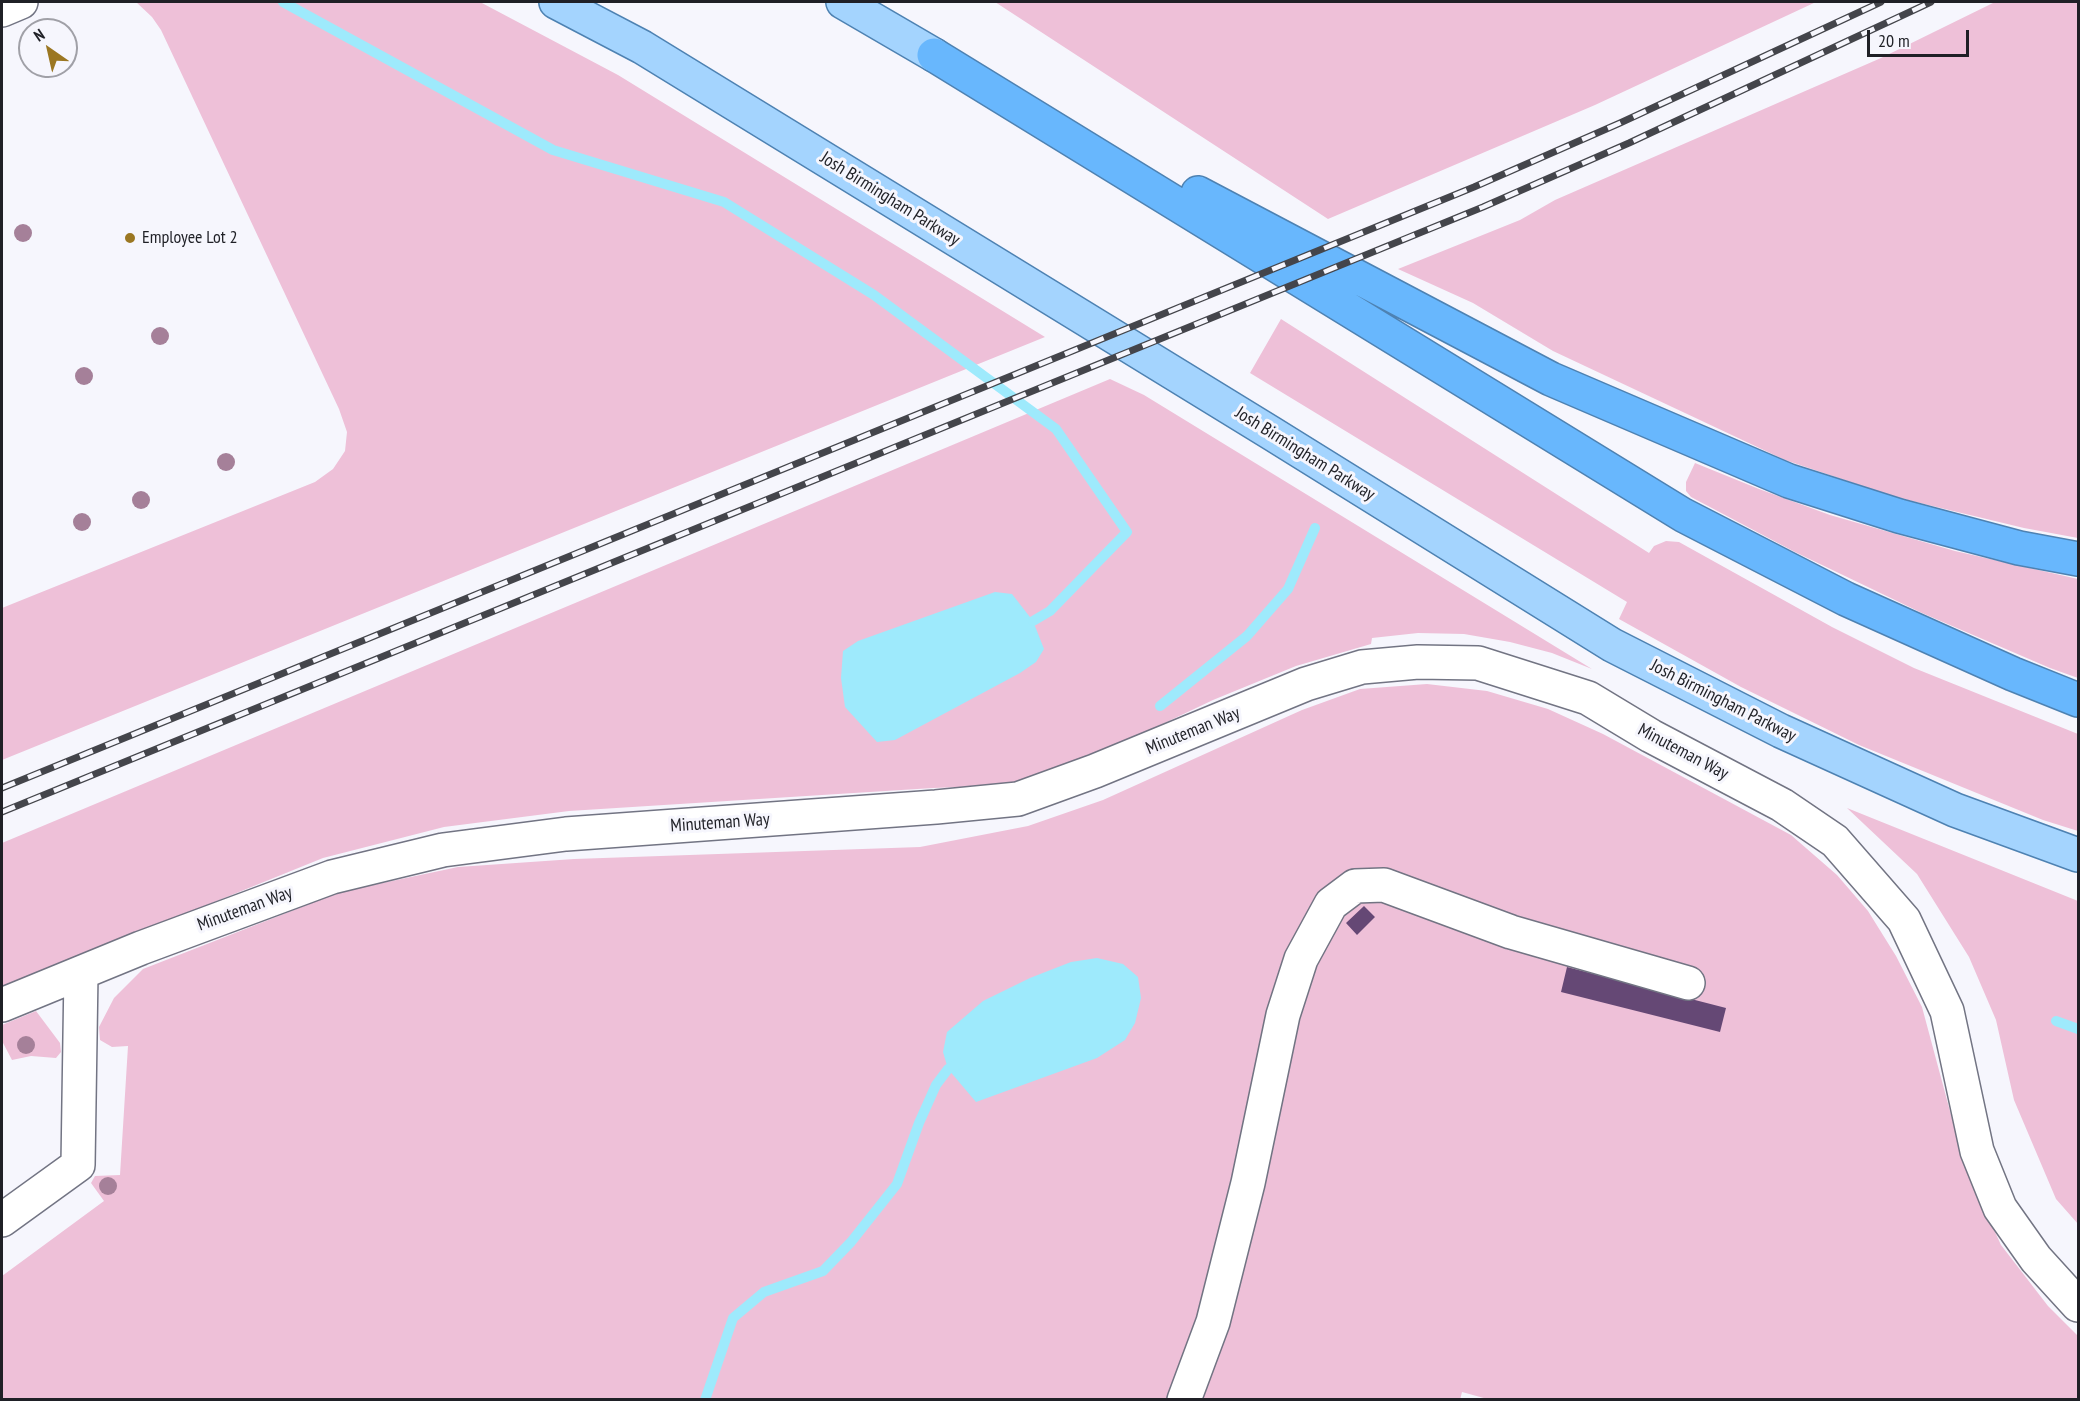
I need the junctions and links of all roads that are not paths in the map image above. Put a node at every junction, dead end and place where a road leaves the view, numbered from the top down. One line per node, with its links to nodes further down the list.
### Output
1 (21, 2): 4 (street)
2 (556, 2): 8 (main road, Josh Birmingham Parkway)
3 (843, 2): 5 (main road)
4 (2, 10)
5 (934, 55): 6 (highway); 7 (highway)
6 (2079, 559)
7 (2079, 700)
8 (2079, 855)
9 (81, 973): 11 (street, Minuteman Way); 12 (street); 13 (street, Minuteman Way)
10 (1688, 983): 14 (street)
11 (2, 1005)
12 (2, 1220)
13 (2079, 1305)
14 (1184, 1400)

